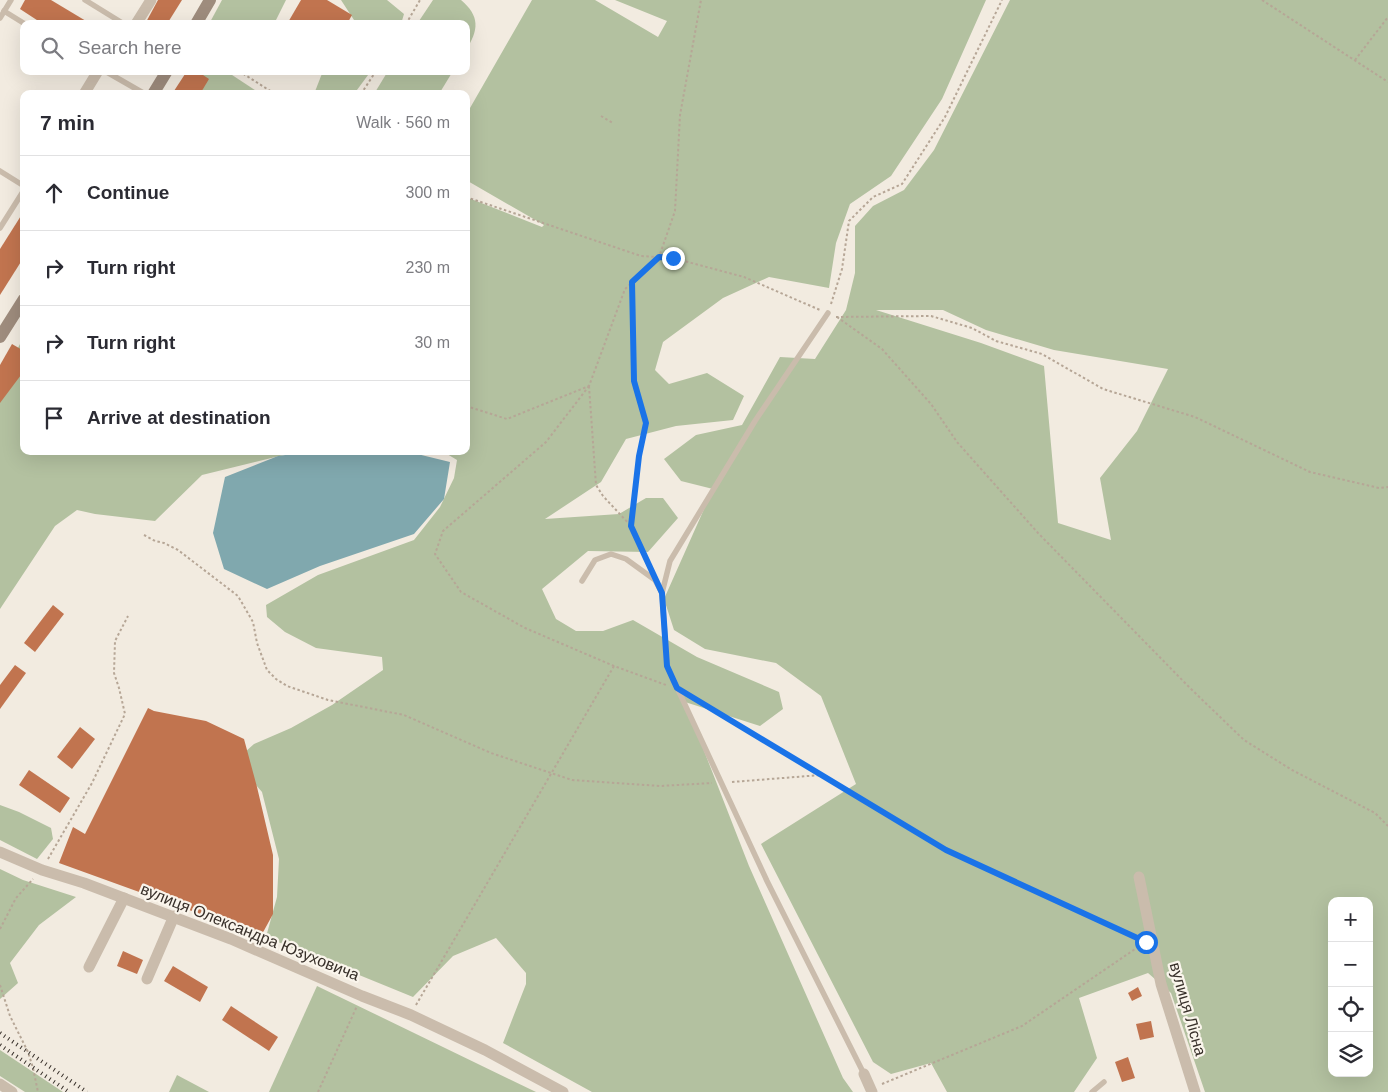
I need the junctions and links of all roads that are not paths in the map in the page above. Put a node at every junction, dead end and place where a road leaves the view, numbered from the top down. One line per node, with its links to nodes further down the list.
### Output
1 (11, 0): 5 (lane)
2 (85, 0): 7 (lane)
3 (151, 0): 8 (street)
4 (210, 0): 9 (street)
5 (4, 11): 6 (lane); 10 (lane)
6 (0, 18)
7 (118, 20)
8 (138, 20)
9 (198, 20)
10 (20, 21)
11 (96, 75): 14 (street)
12 (112, 75): 15 (lane)
13 (165, 75): 16 (street)
14 (86, 90)
15 (138, 90)
16 (155, 90)
17 (0, 171): 18 (lane)
18 (20, 184)
19 (20, 196): 20 (lane)
20 (0, 228)
21 (20, 305): 23 (street)
22 (828, 313): 25 (lane)
23 (0, 337)
24 (582, 581): 25 (lane)
25 (662, 593): 32 (lane)
26 (0, 852): 28 (street, вулиця Олександра Юзуховича)
27 (1139, 877): 39 (street, вулиця Лісна)
28 (124, 898): 29 (street, вулиця Олександра Юзуховича); 30 (street)
29 (174, 916): 31 (street); 37 (street, вулиця Олександра Юзуховича)
30 (89, 966)
31 (147, 979)
32 (864, 1074): 35 (street)
33 (1104, 1082): 38 (lane)
34 (0, 1084): 36 (street)
35 (872, 1090)
36 (12, 1092)
37 (563, 1092)
38 (1092, 1092)
39 (1195, 1092)

